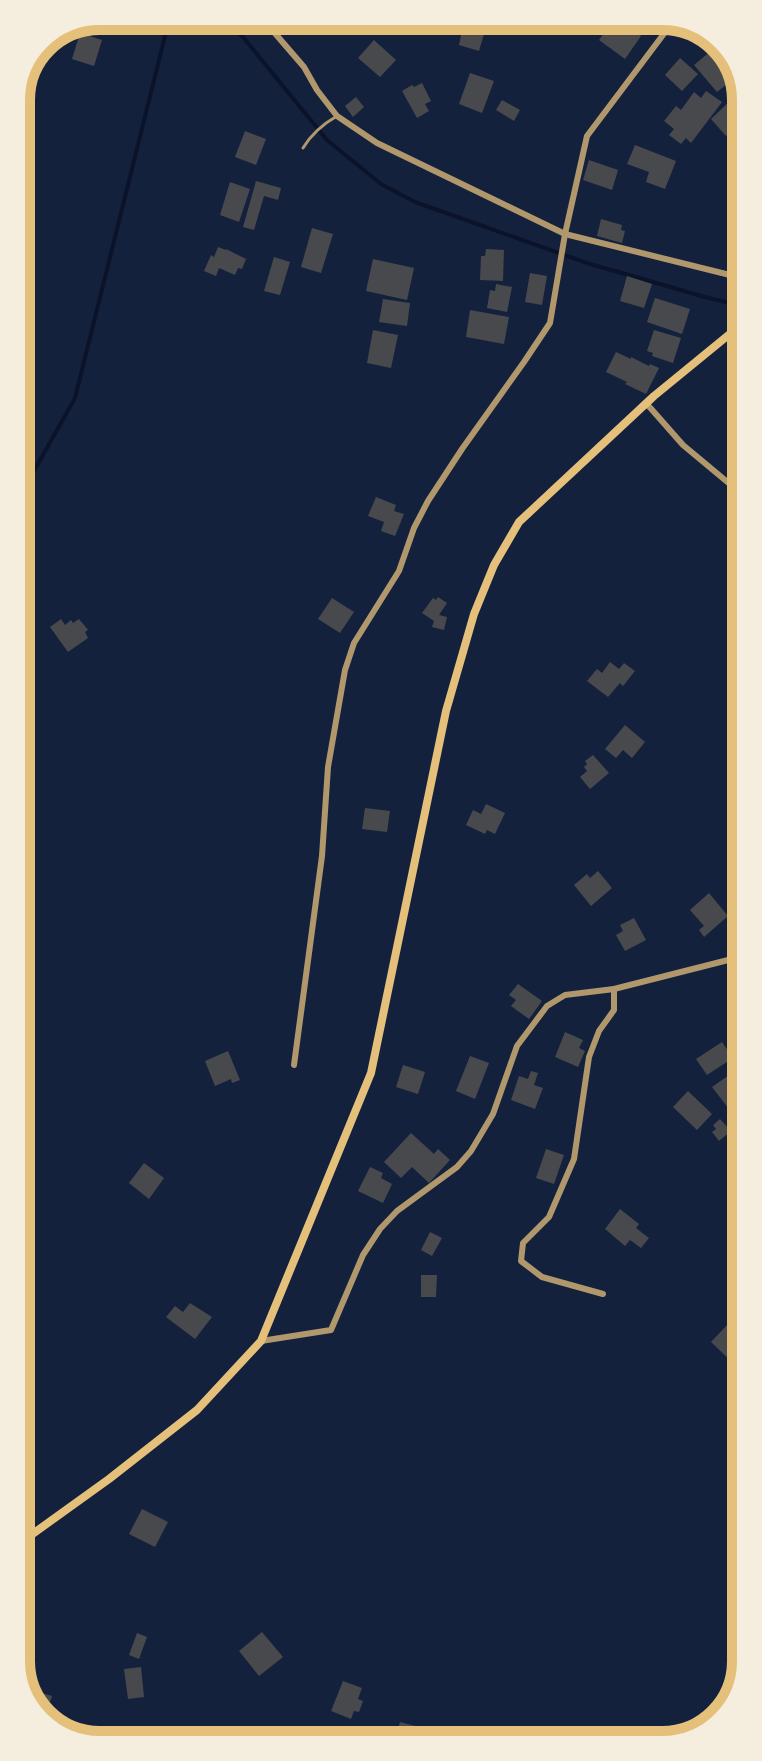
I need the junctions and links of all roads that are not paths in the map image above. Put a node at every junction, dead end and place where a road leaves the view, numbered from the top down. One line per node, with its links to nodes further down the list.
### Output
1 (272, 30): 3 (street)
2 (667, 30): 5 (street)
3 (337, 116): 4 (lane); 5 (street)
4 (303, 148)
5 (565, 234): 6 (street); 12 (street)
6 (732, 276)
7 (732, 332): 8 (main road)
8 (646, 403): 9 (street); 14 (main road)
9 (732, 486)
10 (732, 959): 11 (street)
11 (614, 989): 13 (street); 14 (street)
12 (294, 1065)
13 (603, 1294)
14 (261, 1341): 15 (main road)
15 (30, 1536)

